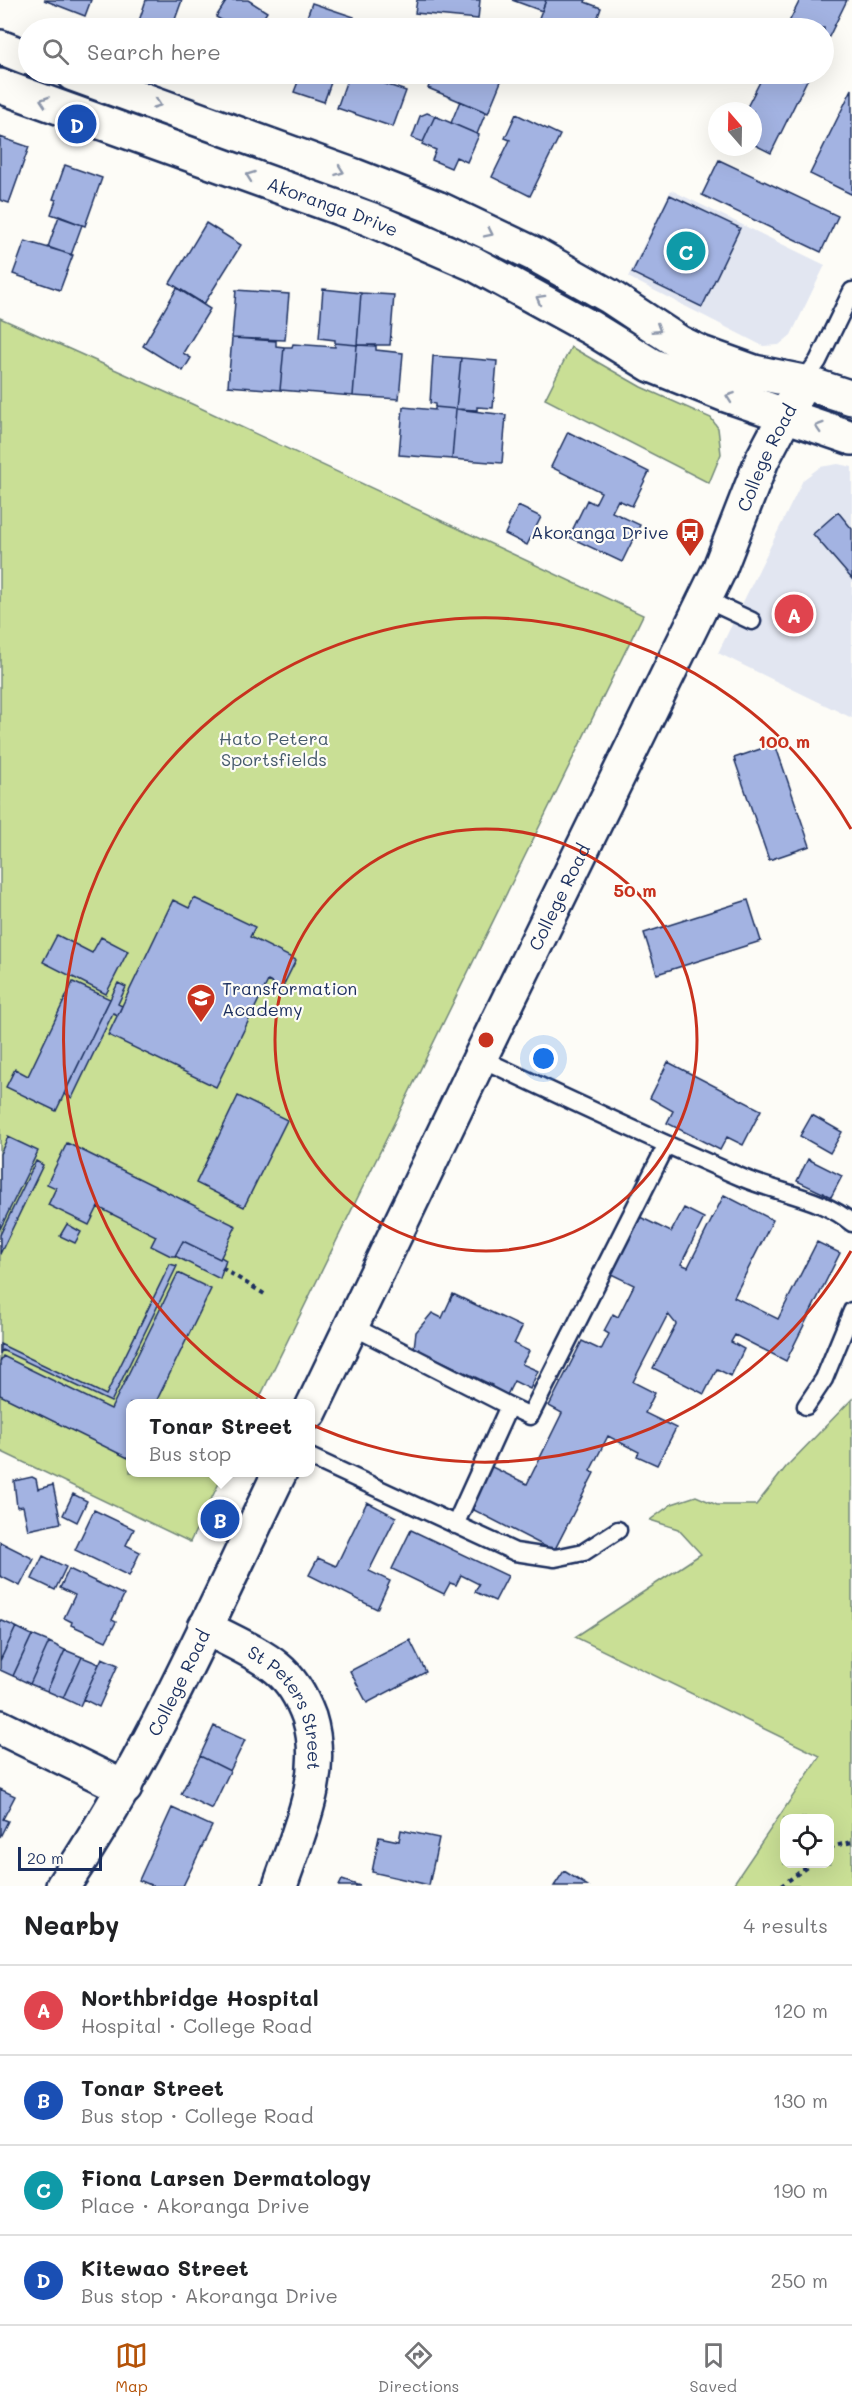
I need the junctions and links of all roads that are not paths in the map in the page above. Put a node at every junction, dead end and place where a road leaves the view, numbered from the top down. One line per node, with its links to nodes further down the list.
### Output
1 (0, 47): 2 (main road)
2 (18, 54)
3 (101, 84): 6 (main road, Akoranga Drive, one-way to 6)
4 (0, 86): 8 (main road, Akoranga Drive, one-way to 4)
5 (852, 291): 6 (lane)
6 (803, 382): 7 (main road, Akoranga Drive); 8 (main road, College Road)
7 (852, 399)
8 (785, 417): 9 (main road, Akoranga Drive, one-way to 8); 10 (main road, College Road)
9 (852, 438)
10 (705, 599): 11 (lane); 12 (main road, College Road)
11 (752, 621)
12 (480, 1058): 13 (lane); 16 (main road, College Road)
13 (666, 1146): 14 (lane); 18 (lane)
14 (852, 1223)
15 (852, 1311): 19 (lane)
16 (352, 1326): 17 (main road, College Road); 18 (lane)
17 (315, 1402)
18 (509, 1406): 22 (lane)
19 (806, 1406)
20 (315, 1459): 22 (lane)
21 (278, 1477): 24 (main road, College Road)
22 (455, 1525): 23 (lane)
23 (618, 1530)
24 (205, 1627): 26 (main road, College Road); 28 (main road, St Peters Street)
25 (0, 1727): 26 (main road)
26 (124, 1788): 27 (main road, College Road)
27 (63, 1886)
28 (280, 1886)

